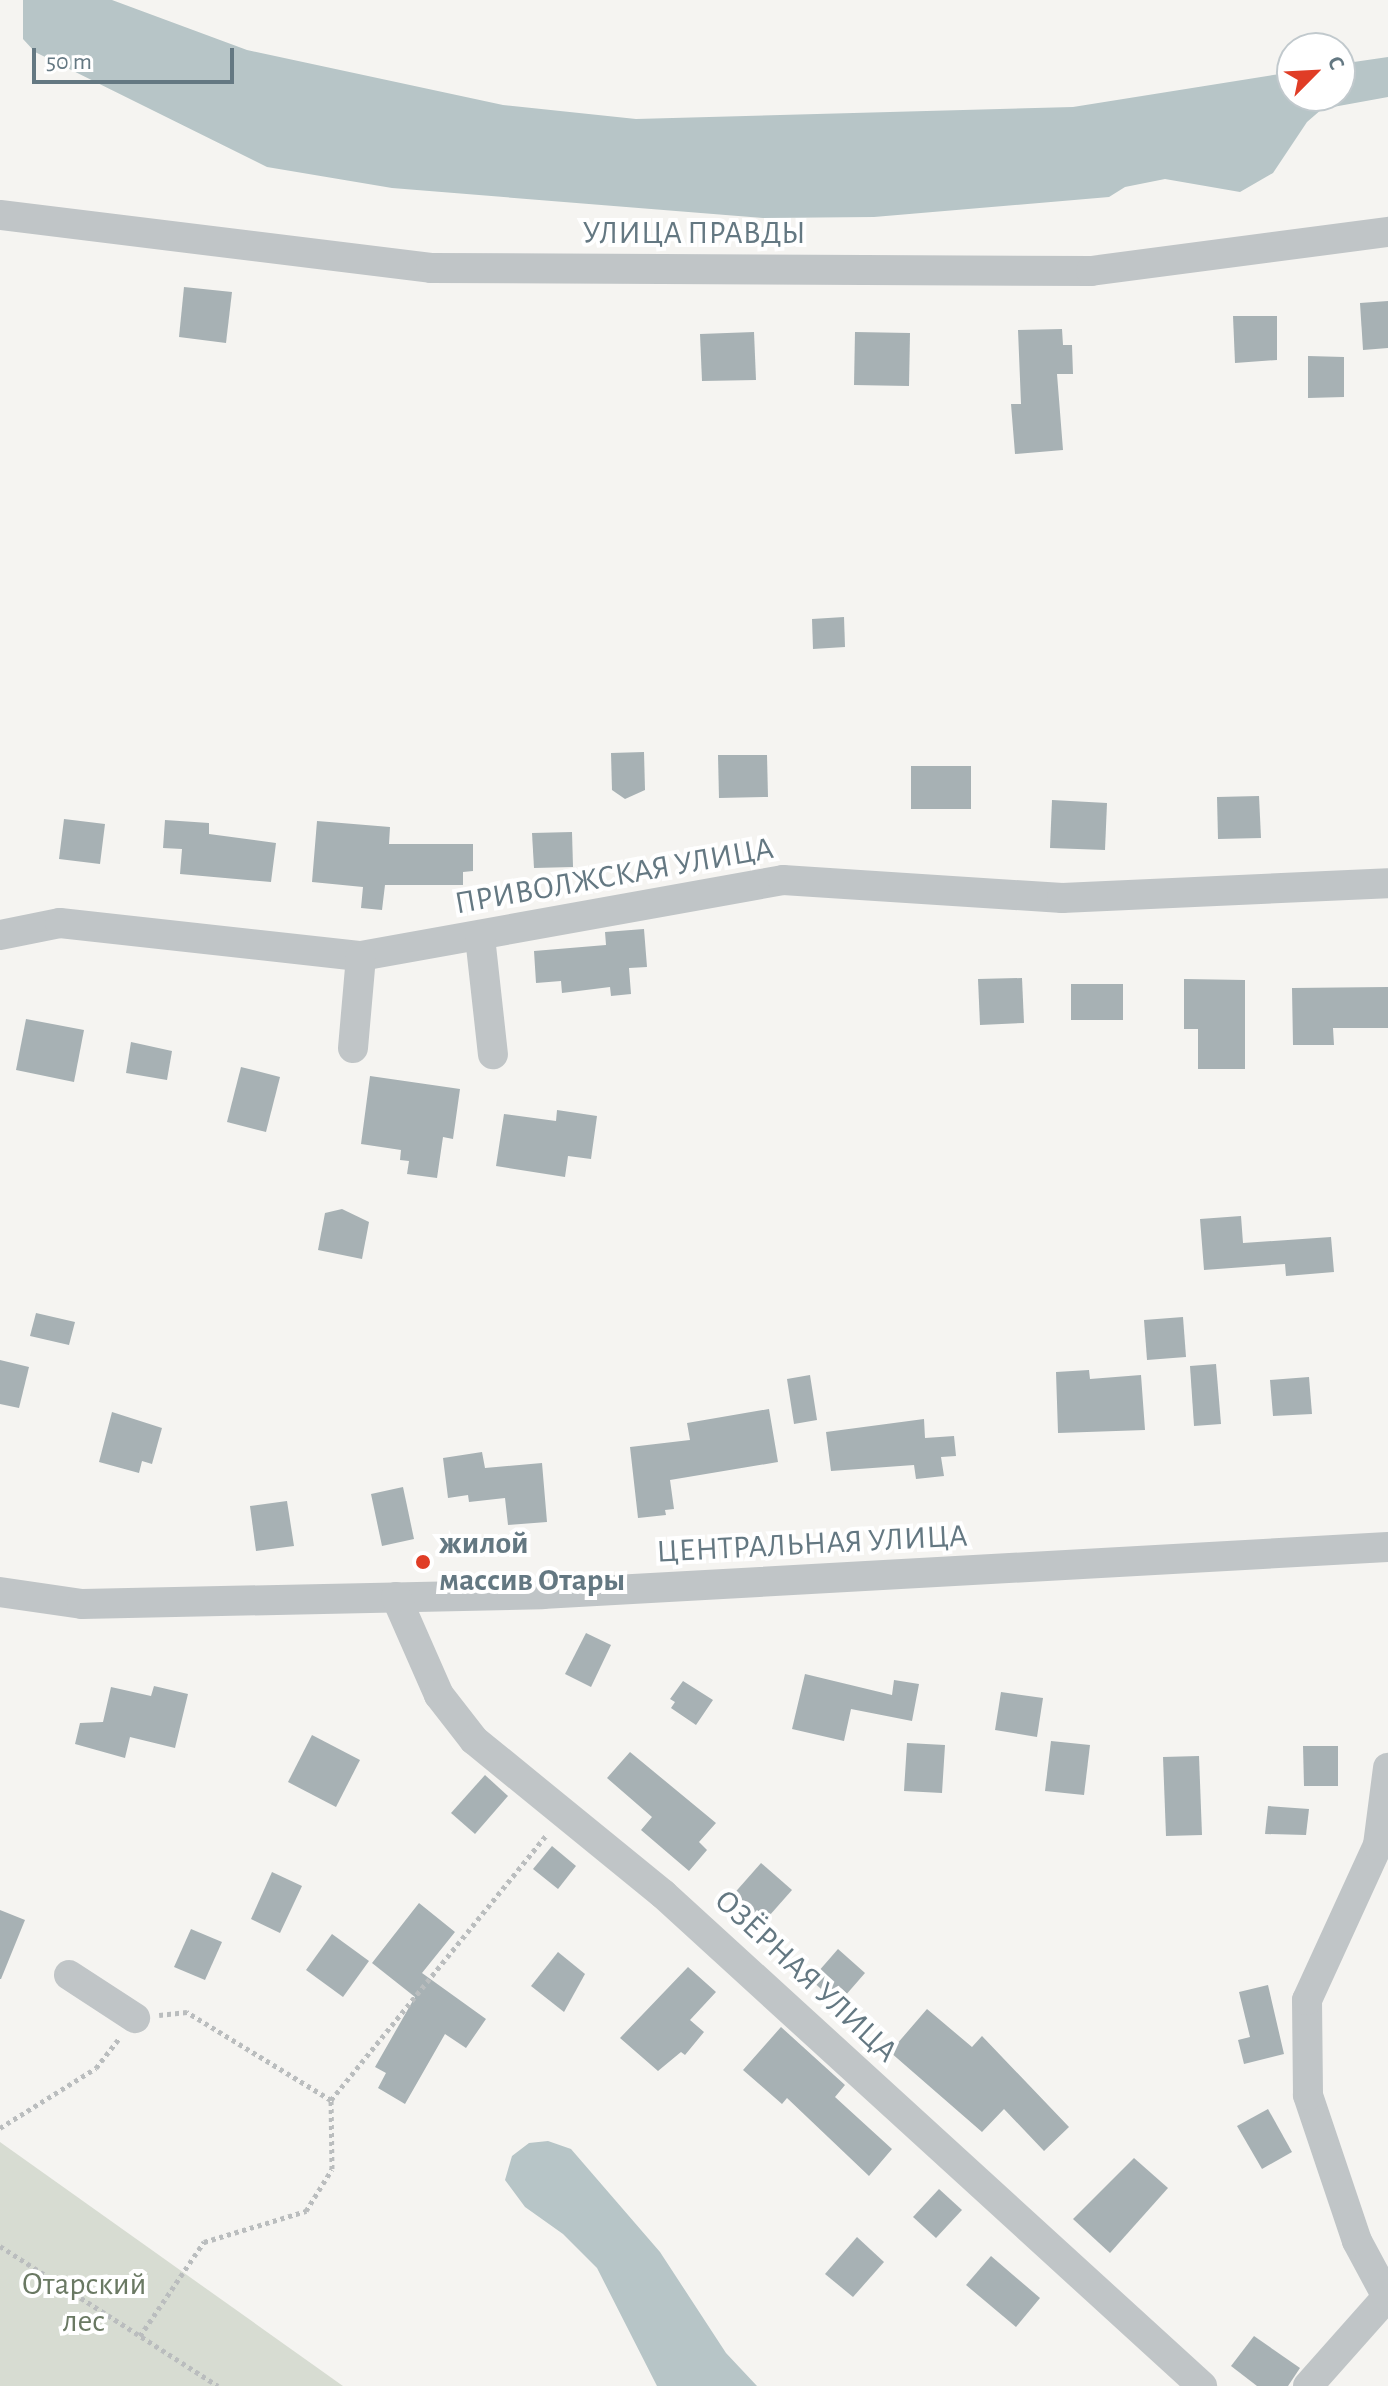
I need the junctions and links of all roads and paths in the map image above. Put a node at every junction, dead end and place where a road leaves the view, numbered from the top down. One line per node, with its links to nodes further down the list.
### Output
1 (0, 215): 2 (street, УЛИЦА ПРАВДЫ)
2 (1388, 232)
3 (1388, 883): 5 (street, ПРИВОЛЖСКАЯ УЛИЦА)
4 (0, 935): 6 (street, ПРИВОЛЖСКАЯ УЛИЦА)
5 (480, 937): 6 (street, ПРИВОЛЖСКАЯ УЛИЦА); 8 (street)
6 (361, 956): 7 (street)
7 (353, 1048)
8 (493, 1054)
9 (1388, 1547): 11 (street, ЦЕНТРАЛЬНАЯ УЛИЦА)
10 (0, 1592): 11 (street, ЦЕНТРАЛЬНАЯ УЛИЦА)
11 (396, 1597): 13 (street, ОЗЁРНАЯ УЛИЦА)
12 (1388, 1768): 19 (street)
13 (562, 1815): 16 (path); 22 (street, ОЗЁРНАЯ УЛИЦА)
14 (69, 1975): 15 (street)
15 (135, 2018): 16 (path); 17 (path)
16 (331, 2100): 20 (path)
17 (0, 2128)
18 (0, 2246): 20 (path)
19 (1387, 2298): 23 (street)
20 (140, 2336): 21 (path)
21 (218, 2386)
22 (1202, 2386)
23 (1308, 2386)

